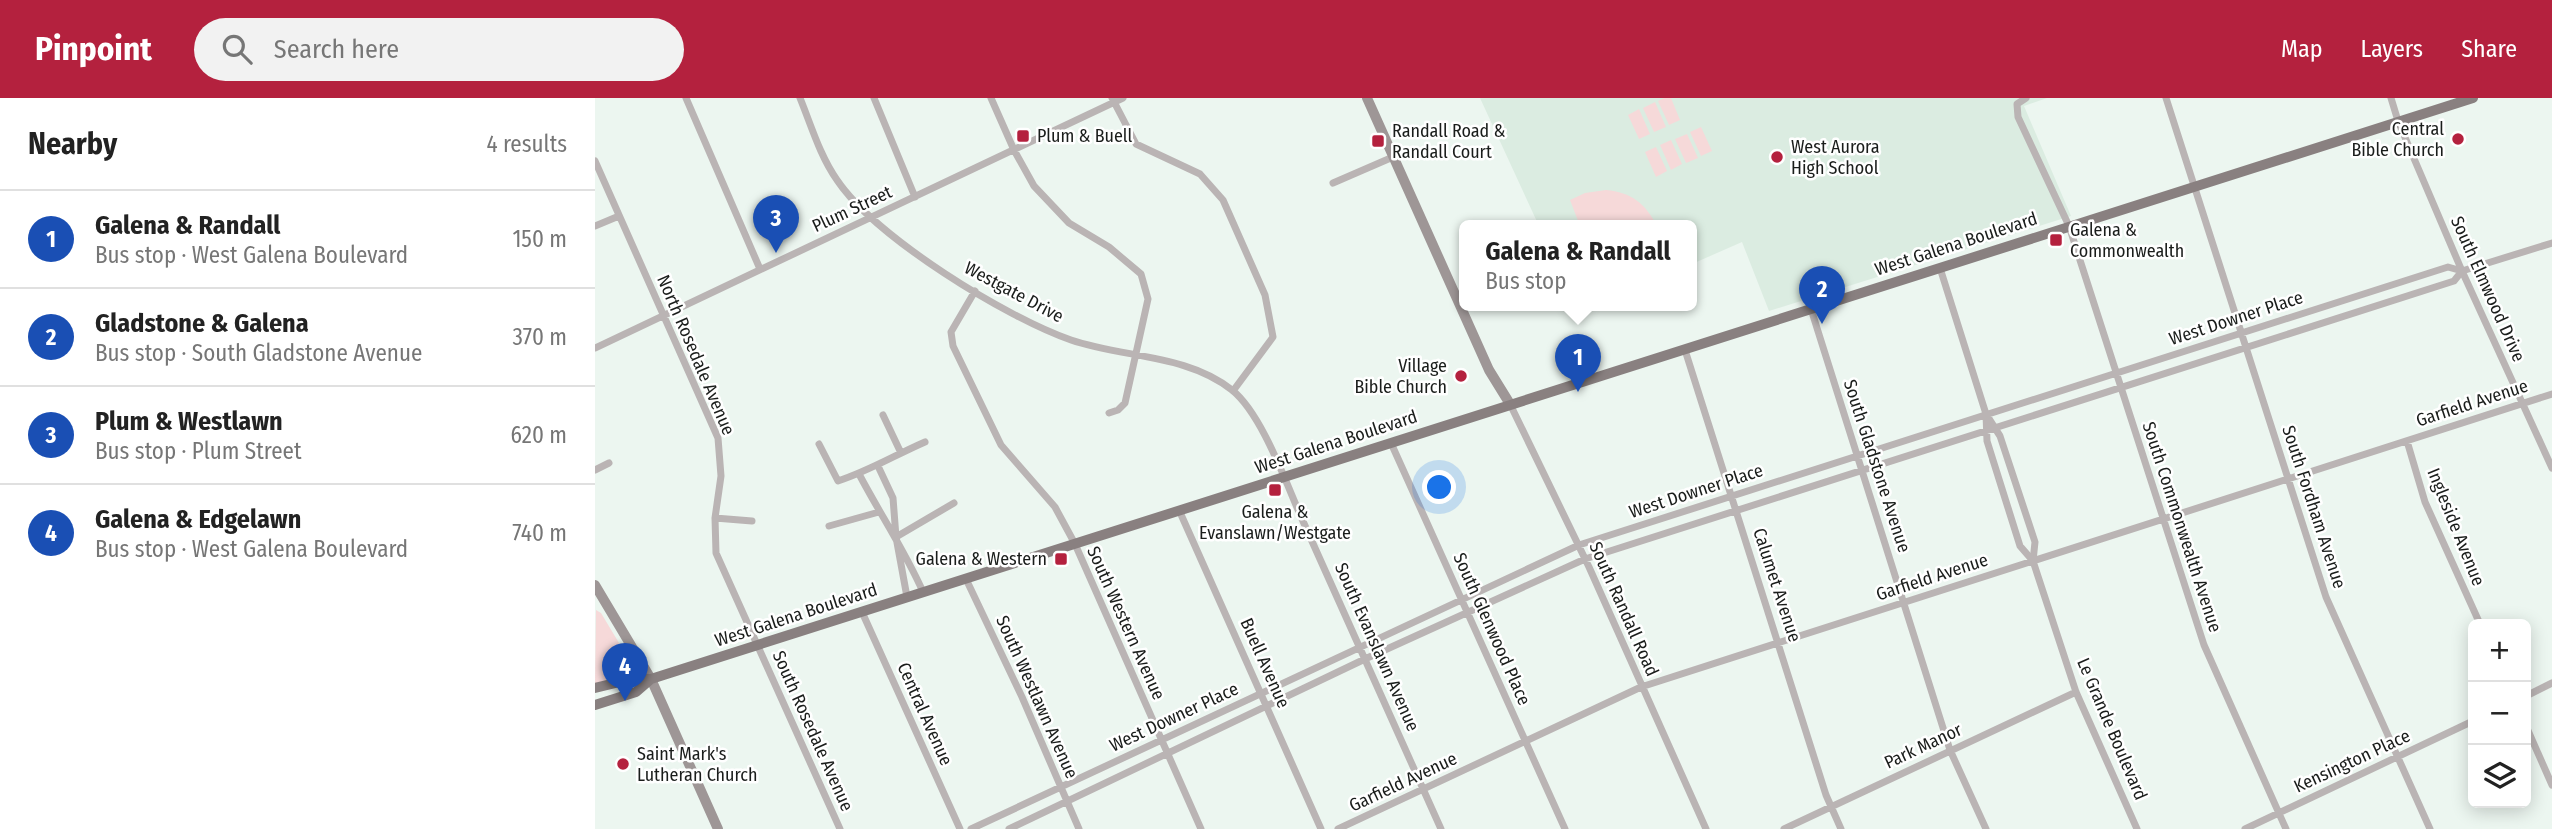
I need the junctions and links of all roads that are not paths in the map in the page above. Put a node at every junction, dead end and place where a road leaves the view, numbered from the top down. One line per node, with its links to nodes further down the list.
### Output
1 (686, 98): 25 (street)
2 (800, 98): 20 (street, Westgate Drive)
3 (874, 98): 18 (street)
4 (991, 98): 13 (street)
5 (1123, 98): 11 (street, Plum Street)
6 (1367, 98): 14 (main road)
7 (2026, 98): 22 (street, South Commonwealth Avenue)
8 (2166, 98): 17 (street, South Fordham Avenue)
9 (2391, 98): 12 (street, South Elmwood Drive)
10 (2473, 98): 12 (main road, West Galena Boulevard)
11 (1113, 100): 13 (street, Plum Street); 39 (street)
12 (2398, 121): 17 (main road, West Galena Boulevard); 26 (street, South Elmwood Drive)
13 (1014, 150): 18 (street, Plum Street); 36 (street)
14 (1393, 157): 16 (street); 28 (main road)
15 (595, 161): 19 (street, North Rosedale Avenue)
16 (1333, 183)
17 (2193, 186): 22 (main road, West Galena Boulevard); 32 (street, South Fordham Avenue)
18 (915, 197): 20 (street, Plum Street)
19 (619, 216): 21 (street); 31 (street, North Rosedale Avenue)
20 (873, 218): 25 (street, Plum Street); 27 (street, Westgate Drive)
21 (595, 226)
22 (2069, 226): 24 (main road, West Galena Boulevard); 37 (street, South Commonwealth Avenue)
23 (2552, 243): 26 (street, West Downer Place)
24 (1940, 268): 29 (main road, West Galena Boulevard); 44 (street, Le Grande Boulevard)
25 (760, 269): 31 (street, Plum Street)
26 (2462, 271): 32 (street, West Downer Place); 33 (street, West Downer Place); 42 (street, South Elmwood Drive)
27 (975, 291): 36 (street, Westgate Drive); 72 (street, South Western Avenue)
28 (1459, 303)
29 (1811, 309): 35 (main road, West Galena Boulevard); 53 (street, South Gladstone Avenue)
30 (1462, 311): 41 (main road)
31 (662, 316): 34 (street, Plum Street); 67 (street, North Rosedale Avenue)
32 (2240, 333): 33 (street, South Fordham Avenue); 37 (street, West Downer Place)
33 (2245, 347): 38 (street, West Downer Place); 61 (street, South Fordham Avenue)
34 (595, 348)
35 (1685, 350): 41 (main road, West Galena Boulevard); 62 (street, Calumet Avenue)
36 (1135, 354): 39 (street, Westgate Drive); 43 (street)
37 (2115, 373): 38 (street, South Commonwealth Avenue); 44 (street, West Downer Place)
38 (2120, 387): 46 (street, West Downer Place); 68 (street, South Commonwealth Avenue)
39 (1233, 391): 60 (street, Westgate Drive)
40 (2552, 394): 42 (street, Garfield Avenue)
41 (1510, 404): 50 (main road, West Galena Boulevard); 73 (street, South Randall Road)
42 (2522, 404): 48 (street, Garfield Avenue); 56 (street, South Elmwood Drive)
43 (1109, 413)
44 (1986, 414): 46 (street, Le Grande Boulevard); 47 (street, Le Grande Boulevard); 53 (street, West Downer Place)
45 (883, 415): 52 (street)
46 (1994, 427): 47 (street, West Downer Place); 75 (street, Le Grande Boulevard)
47 (1985, 430): 58 (street, West Downer Place); 75 (street, Le Grande Boulevard)
48 (2407, 441): 61 (street, Garfield Avenue); 84 (street, Ingleside Avenue)
49 (925, 442): 52 (street)
50 (1391, 443): 60 (main road, West Galena Boulevard); 80 (street, South Glenwood Place)
51 (819, 444): 59 (street)
52 (901, 453): 55 (street)
53 (1857, 455): 58 (street, South Gladstone Avenue); 62 (street, West Downer Place)
54 (609, 463): 57 (street)
55 (878, 466): 59 (street); 71 (street)
56 (2552, 468)
57 (595, 470)
58 (1863, 471): 65 (street, West Downer Place); 81 (street, South Gladstone Avenue)
59 (859, 474): 66 (street)
60 (1283, 477): 64 (main road, West Galena Boulevard); 87 (street, South Evanslawn Avenue)
61 (2289, 479): 68 (street, Garfield Avenue); 104 (street, South Fordham Avenue)
62 (1732, 496): 65 (street, Calumet Avenue); 73 (street, West Downer Place)
63 (954, 503): 71 (street)
64 (1179, 510): 72 (main road, West Galena Boulevard); 94 (street, Buell Avenue)
65 (1736, 510): 74 (street, West Downer Place); 85 (street, Calumet Avenue)
66 (879, 512): 70 (street); 71 (street)
67 (715, 518): 69 (street); 86 (street, North Rosedale Avenue)
68 (2163, 520): 75 (street, Garfield Avenue); 110 (street, South Commonwealth Avenue)
69 (752, 521)
70 (829, 526)
71 (896, 537): 78 (street); 79 (street)
72 (1075, 544): 76 (main road, West Galena Boulevard); 100 (street, South Western Avenue)
73 (1579, 545): 74 (street, South Randall Road); 80 (street, West Downer Place)
74 (1585, 559): 83 (street, West Downer Place); 91 (street, South Randall Road)
75 (2033, 561): 81 (street, Garfield Avenue); 93 (street, Le Grande Boulevard)
76 (966, 579): 78 (main road, West Galena Boulevard); 106 (street, South Westlawn Avenue)
77 (595, 585): 89 (main road)
78 (923, 592): 79 (main road, West Galena Boulevard)
79 (907, 597): 82 (main road, West Galena Boulevard)
80 (1462, 599): 83 (street, South Glenwood Place); 87 (street, West Downer Place)
81 (1904, 603): 85 (street, Garfield Avenue); 102 (street, South Gladstone Avenue)
82 (862, 612): 86 (main road, West Galena Boulevard); 113 (street, Central Avenue)
83 (1468, 613): 88 (street, West Downer Place); 101 (street, South Glenwood Place)
84 (2478, 619)
85 (1779, 643): 91 (street, Garfield Avenue); 109 (street, Calumet Avenue)
86 (757, 646): 89 (main road, West Galena Boulevard); 112 (street, South Rosedale Avenue)
87 (1360, 646): 88 (street, South Evanslawn Avenue); 94 (street, West Downer Place)
88 (1366, 659): 97 (street, West Downer Place); 107 (street, South Evanslawn Avenue)
89 (651, 679): 92 (main road, West Galena Boulevard); 96 (main road, West Galena Boulevard); 111 (main road)
90 (2552, 683): 95 (street)
91 (1641, 687): 101 (street, Garfield Avenue); 122 (street, South Randall Road)
92 (595, 688)
93 (2075, 692): 102 (street, Park Manor); 126 (street, Le Grande Boulevard)
94 (1261, 693): 97 (street, Buell Avenue); 100 (street, West Downer Place)
95 (2531, 694)
96 (595, 705)
97 (1267, 708): 103 (street, West Downer Place); 118 (street, Buell Avenue)
98 (2468, 723): 104 (street, Kensington Place)
99 (2531, 737): 105 (street)
100 (1161, 740): 103 (street, South Western Avenue); 106 (street, West Downer Place)
101 (1525, 742): 107 (street, Garfield Avenue); 121 (street, South Glenwood Place)
102 (1950, 750): 109 (street, Park Manor); 125 (street, South Gladstone Avenue)
103 (1167, 754): 108 (street, West Downer Place); 117 (street, South Western Avenue)
104 (2397, 757): 110 (street, Kensington Place); 129 (street, South Fordham Avenue)
105 (2552, 785)
106 (1060, 788): 108 (street, South Westlawn Avenue); 114 (street, West Downer Place)
107 (1423, 790): 119 (street, Garfield Avenue); 120 (street, South Evanslawn Avenue)
108 (1066, 802): 115 (street, West Downer Place); 116 (street, South Westlawn Avenue)
109 (1831, 807): 123 (street, Park Manor); 124 (street, Calumet Avenue)
110 (2279, 813): 127 (street, Kensington Place); 128 (street, South Commonwealth Avenue)
111 (718, 829)
112 (840, 829)
113 (960, 829)
114 (971, 829)
115 (1009, 829)
116 (1079, 829)
117 (1201, 829)
118 (1321, 829)
119 (1338, 829)
120 (1441, 829)
121 (1565, 829)
122 (1706, 829)
123 (1784, 829)
124 (1841, 829)
125 (1986, 829)
126 (2137, 829)
127 (2245, 829)
128 (2286, 829)
129 (2430, 829)

